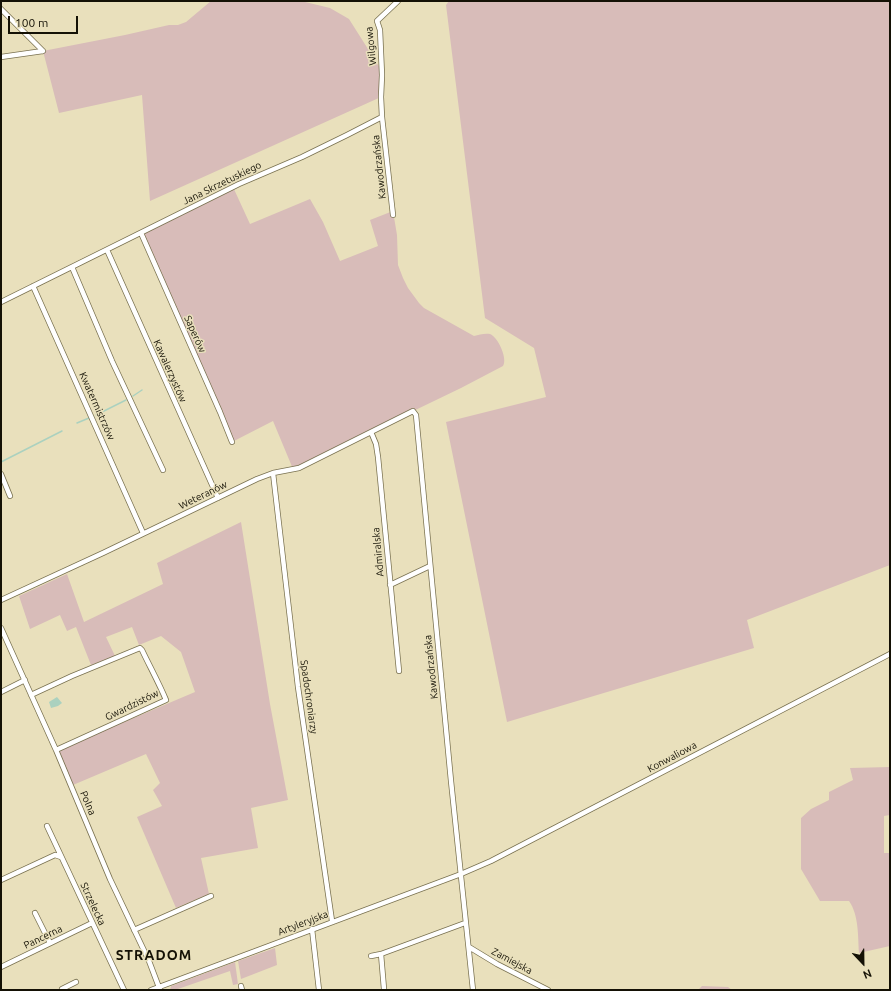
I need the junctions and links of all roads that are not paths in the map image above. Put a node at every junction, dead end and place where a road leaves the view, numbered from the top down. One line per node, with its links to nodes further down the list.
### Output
1 (398, 1): 4 (street, Wilgowa)
2 (1, 9): 3 (street)
3 (1, 57)
4 (382, 75): 5 (street, Kawodrzańska)
5 (382, 117): 6 (street, Kawodrzańska); 7 (street, Jana Skrzetuskiego)
6 (394, 215)
7 (141, 233): 8 (street, Jana Skrzetuskiego); 14 (street, Saperów)
8 (107, 250): 9 (street, Jana Skrzetuskiego); 19 (street, Kawalerzystów)
9 (72, 268): 10 (street, Jana Skrzetuskiego); 15 (street)
10 (33, 286): 11 (street, Jana Skrzetuskiego); 20 (street, Kwatermistrzów)
11 (1, 302)
12 (413, 411): 13 (street, Weteranów); 21 (street, Kawodrzańska)
13 (371, 432): 16 (street, Weteranów); 22 (street, Admiralska)
14 (232, 442)
15 (163, 470)
16 (273, 473): 19 (street, Weteranów); 39 (street, Spadochroniarzy)
17 (1, 474): 18 (street)
18 (10, 496)
19 (218, 498): 20 (street, Weteranów)
20 (143, 533): 23 (street, Weteranów)
21 (430, 566): 22 (street); 35 (street, Kawodrzańska)
22 (390, 585): 28 (street, Admiralska)
23 (1, 600)
24 (1, 628): 25 (street, Polna)
25 (7, 642): 26 (street); 29 (street, Polna)
26 (1, 645)
27 (890, 654): 35 (street, Konwaliowa)
28 (399, 671)
29 (25, 680): 30 (street); 31 (street, Polna)
30 (1, 692)
31 (31, 695): 32 (street, Polna); 32 (street, Gwardzistów)
32 (56, 750): 43 (street, Polna)
33 (47, 826): 34 (street, Strzelecka)
34 (61, 857): 36 (street); 40 (street, Strzelecka)
35 (461, 874): 39 (street, Artyleryjska); 41 (street, Kawodrzańska)
36 (1, 880)
37 (211, 896): 43 (street)
38 (35, 913): 44 (street)
39 (332, 921): 42 (street, Artyleryjska)
40 (92, 923): 44 (street, Pancerna); 54 (street, Strzelecka)
41 (465, 923): 45 (street, Kawodrzańska); 46 (street)
42 (312, 929): 51 (street, Artyleryjska); 56 (street)
43 (134, 930): 51 (street, Polna)
44 (50, 943): 48 (street, Pancerna)
45 (469, 947): 57 (street, Kawodrzańska); 58 (street, Zamiejska)
46 (381, 954): 47 (street); 53 (street)
47 (371, 956)
48 (1, 967)
49 (76, 982): 50 (street)
50 (70, 988): 52 (street)
51 (159, 988): 55 (street, Artyleryjska)
52 (62, 989)
53 (384, 989)
54 (124, 990)
55 (151, 990)
56 (319, 990)
57 (473, 990)
58 (548, 990)

